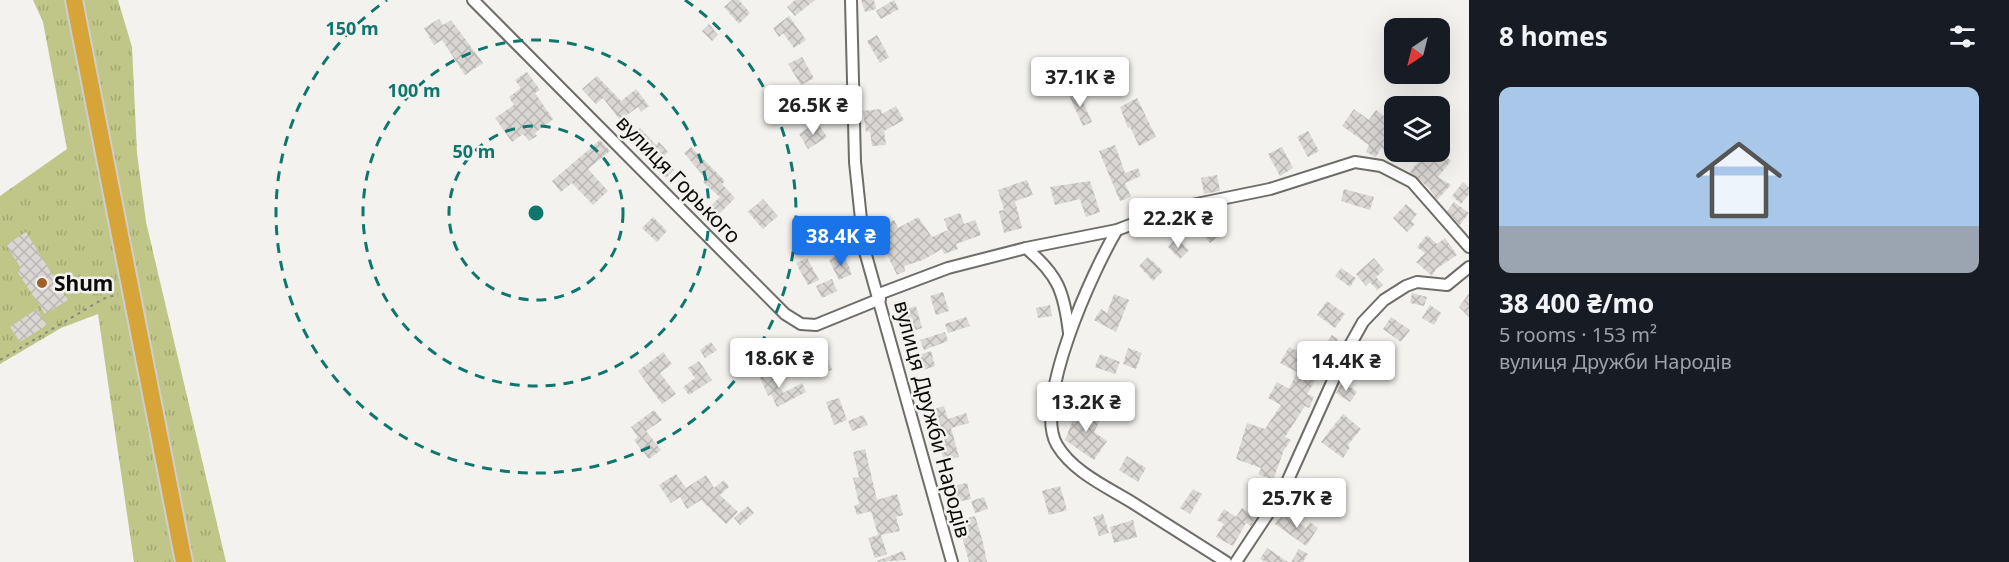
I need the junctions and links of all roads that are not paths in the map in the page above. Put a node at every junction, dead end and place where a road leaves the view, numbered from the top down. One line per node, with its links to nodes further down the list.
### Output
1 (74, 0): 10 (highway)
2 (473, 0): 8 (street, вулиця Горького)
3 (851, 0): 8 (street, вулиця Дружби Народів)
4 (1117, 230): 5 (street, вулиця Горького); 6 (street, вулиця Горького); 9 (street)
5 (1469, 247)
6 (1026, 248): 8 (street, вулиця Горького); 9 (street)
7 (1469, 267): 13 (street)
8 (879, 297): 11 (street, вулиця Дружби Народів)
9 (1069, 336): 12 (street)
10 (184, 562)
11 (952, 562)
12 (1226, 562)
13 (1236, 562)

